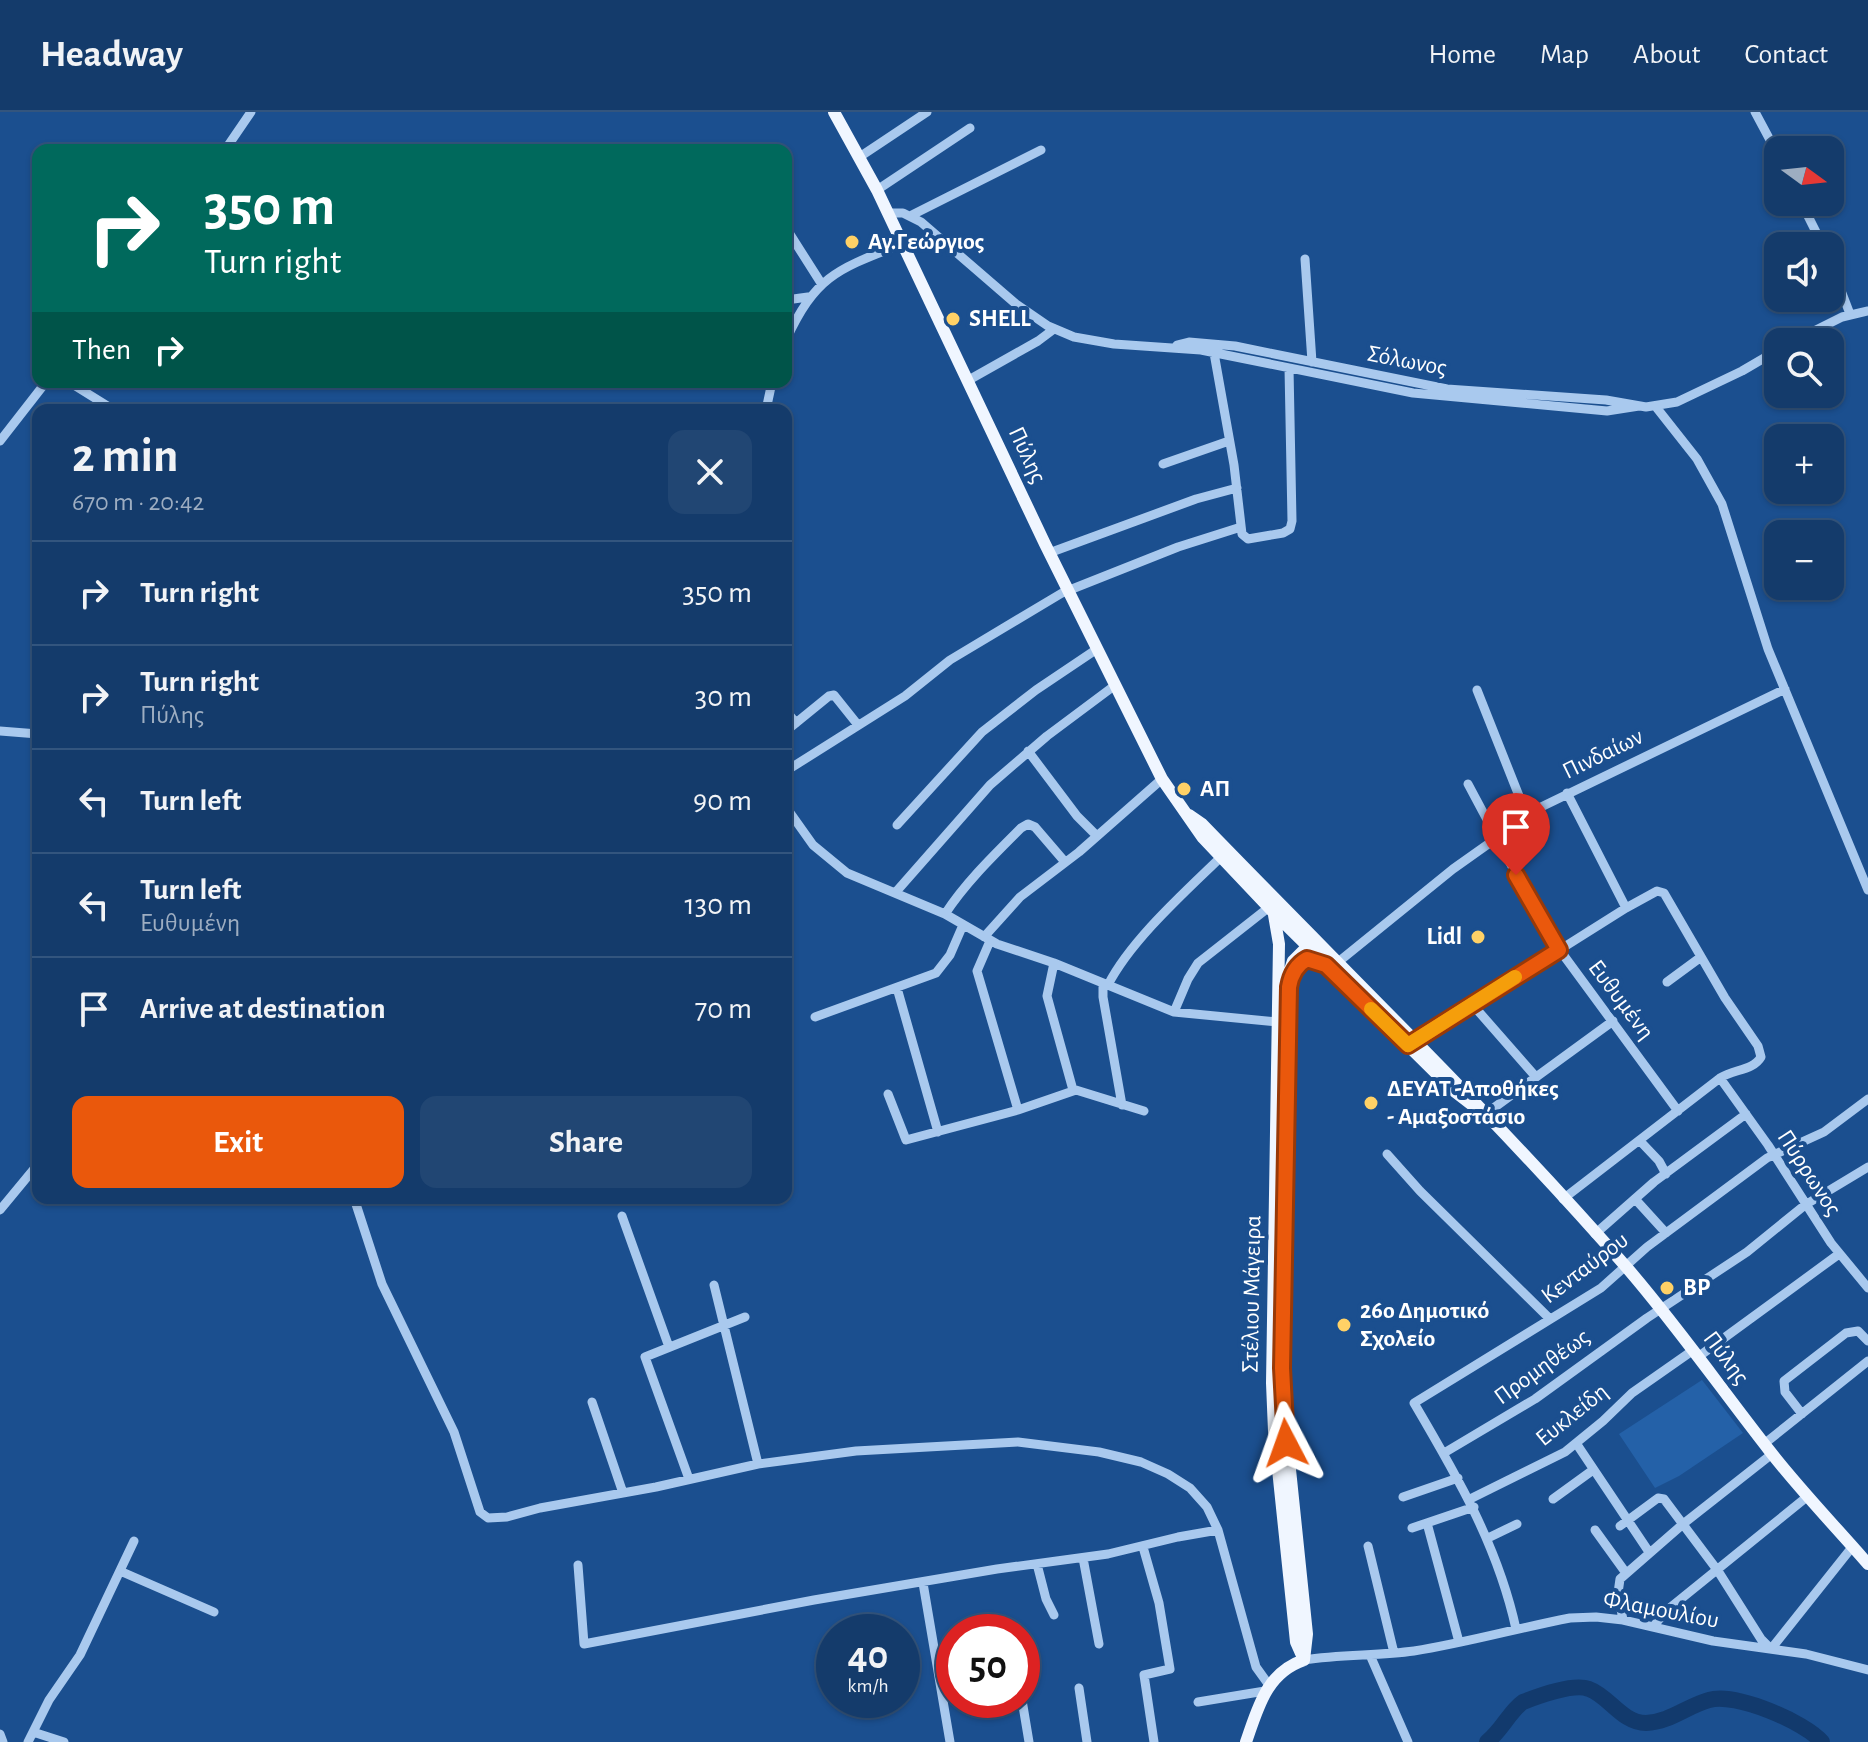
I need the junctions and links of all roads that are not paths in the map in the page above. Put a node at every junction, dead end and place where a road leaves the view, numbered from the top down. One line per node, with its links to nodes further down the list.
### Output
1 (251, 112): 7 (street)
2 (834, 112): 9 (main road, Πύλης)
3 (927, 112): 9 (street)
4 (1755, 112): 6 (street)
5 (970, 128): 10 (street)
6 (1768, 136)
7 (229, 144)
8 (1041, 150): 12 (street)
9 (861, 156): 10 (main road, Πύλης)
10 (877, 190): 11 (main road, Πύλης)
11 (888, 213): 12 (street); 14 (main road, Πύλης)
12 (910, 216): 24 (street, Σόλωνος)
13 (792, 237): 16 (street)
14 (902, 244): 16 (street); 30 (main road, Πύλης)
15 (1305, 259): 28 (street)
16 (821, 283): 17 (street)
17 (808, 297): 19 (street); 22 (street)
18 (1844, 298): 21 (street)
19 (792, 299)
20 (1868, 311): 21 (street)
21 (1850, 314): 23 (street)
22 (792, 328)
23 (1821, 328)
24 (1054, 329): 25 (street, Σόλωνος); 30 (street)
25 (1171, 346): 26 (street, Σόλωνος); 28 (street, Σόλωνος)
26 (1214, 353): 29 (street, Σόλωνος); 37 (street)
27 (1764, 358): 35 (street, Σόλωνος)
28 (1312, 362): 34 (street, Σόλωνος)
29 (1289, 368): 34 (street, Σόλωνος); 42 (street)
30 (967, 381): 43 (main road, Πύλης)
31 (41, 388): 36 (street)
32 (79, 388): 33 (street)
33 (104, 404)
34 (1639, 406): 35 (street, Σόλωνος)
35 (1656, 407): 47 (street)
36 (0, 441)
37 (1229, 441): 38 (street); 39 (street)
38 (1163, 464)
39 (1237, 488): 40 (street); 41 (street)
40 (1223, 492): 41 (street); 43 (street)
41 (1238, 501): 42 (street)
42 (1241, 527): 44 (street)
43 (1049, 553): 44 (main road, Πύλης)
44 (1068, 590): 45 (main road, Πύλης); 51 (street)
45 (1097, 649): 46 (main road, Πύλης); 63 (street)
46 (1114, 686): 55 (street); 57 (main road, Πύλης)
47 (1785, 689): 59 (street, Πινδαίων); 68 (street)
48 (1477, 690): 62 (street)
49 (792, 718): 50 (street)
50 (796, 723): 51 (street); 52 (street)
51 (858, 725): 56 (street)
52 (792, 726)
53 (0, 731): 54 (street)
54 (32, 734)
55 (1028, 751): 64 (street); 69 (street)
56 (792, 767)
57 (1162, 779): 60 (main road, Πύλης); 64 (street)
58 (1468, 784): 65 (street, Ευθυμένη)
59 (1567, 793): 62 (street, Πινδαίων); 70 (street)
60 (1186, 813): 66 (main road, Πύλης); 75 (main road, Πύλης)
61 (792, 815): 69 (street)
62 (1527, 816): 65 (street, Πινδαίων)
63 (897, 825)
64 (1097, 836): 67 (street)
65 (1497, 837): 76 (street, Ευθυμένη); 79 (street, Πινδαίων)
66 (1221, 857): 71 (main road, Πύλης); 82 (street)
67 (1065, 862): 72 (street); 74 (street)
68 (1868, 890)
69 (895, 893): 72 (street)
70 (1626, 908): 76 (street); 77 (street)
71 (1270, 910): 75 (main road, Πύλης); 80 (main road, Στέλιου Μάγειρα); 86 (street)
72 (945, 914): 73 (street)
73 (963, 925): 74 (street); 84 (street)
74 (987, 939): 78 (street); 97 (street)
75 (1308, 940): 79 (main road, Πύλης); 80 (main road); 83 (main road, Στέλιου Μάγειρα)
76 (1559, 950): 85 (street); 88 (street, Ευθυμένη)
77 (1701, 957): 81 (street); 92 (street)
78 (1054, 963): 82 (street); 93 (street)
79 (1332, 964): 83 (main road); 90 (main road, Πύλης)
80 (1278, 971): 89 (main road, Στέλιου Μάγειρα)
81 (1667, 982)
82 (1106, 984): 86 (street); 96 (street)
83 (1289, 987): 174 (main road, Στέλιου Μάγειρα)
84 (897, 988): 87 (street); 102 (street)
85 (1472, 1004): 90 (street); 91 (street)
86 (1174, 1012): 89 (street)
87 (815, 1017)
88 (1613, 1021): 91 (street); 99 (street, Ευθυμένη)
89 (1278, 1022): 174 (main road, Στέλιου Μάγειρα)
90 (1412, 1043): 100 (main road, Πύλης)
91 (1536, 1077): 100 (street)
92 (1720, 1078): 99 (street); 101 (street, Πύρρωνος)
93 (1073, 1090): 96 (street); 97 (street)
94 (888, 1094): 102 (street)
95 (1868, 1099): 105 (street, Κενταύρου)
96 (1122, 1105): 98 (street)
97 (1018, 1110): 102 (street)
98 (1144, 1111)
99 (1678, 1111): 103 (street)
100 (1482, 1113): 109 (main road, Πύλης)
101 (1746, 1114): 105 (street, Πύρρωνος); 108 (street)
102 (938, 1132)
103 (1640, 1141): 108 (street); 109 (street)
104 (1387, 1154): 123 (street)
105 (1773, 1154): 112 (street, Πύρρωνος); 115 (street, Κενταύρου)
106 (1868, 1167): 112 (street, Προμηθέως)
107 (32, 1171): 113 (street)
108 (1666, 1174): 110 (street)
109 (1563, 1199): 116 (main road, Πύλης)
110 (1636, 1200): 115 (street); 116 (street)
111 (356, 1204): 138 (street)
112 (1805, 1205): 117 (street, Πύρρωνος); 121 (street, Προμηθέως)
113 (0, 1210)
114 (622, 1216): 126 (street)
115 (1666, 1233): 118 (street, Κενταύρου)
116 (1595, 1234): 118 (main road, Πύλης)
117 (1839, 1254): 120 (street, Πύρρωνος); 127 (street, Ευκλείδη)
118 (1626, 1267): 121 (main road, Πύλης); 123 (street, Κενταύρου)
119 (714, 1285): 124 (street)
120 (1868, 1288)
121 (1661, 1309): 127 (main road, Πύλης); 133 (street, Προμηθέως)
122 (745, 1317): 124 (street)
123 (1550, 1319): 133 (street, Κενταύρου)
124 (723, 1325): 126 (street); 134 (street)
125 (1866, 1335): 130 (street)
126 (669, 1347): 137 (street)
127 (1695, 1354): 131 (street, Ευκλείδη); 132 (main road, Πύλης)
128 (1868, 1361): 130 (street)
129 (592, 1402): 138 (street)
130 (1802, 1414): 132 (street)
131 (1576, 1443): 135 (street); 142 (street, Ευκλείδη)
132 (1768, 1449): 139 (main road, Πύλης); 146 (street)
133 (1444, 1453): 136 (street)
134 (758, 1464): 137 (street); 148 (street)
135 (1593, 1470): 141 (street); 145 (street)
136 (1458, 1478): 140 (street); 142 (street)
137 (689, 1479): 138 (street)
138 (623, 1493)
139 (1808, 1496): 153 (main road, Πύλης); 161 (street)
140 (1403, 1497)
141 (1553, 1499)
142 (1472, 1503): 143 (street, Ευκλείδη); 150 (street)
143 (1427, 1523): 147 (street, Ευκλείδη); 169 (street)
144 (1517, 1524): 150 (street)
145 (1624, 1524): 146 (street); 155 (street)
146 (1683, 1524): 155 (street); 161 (street)
147 (1412, 1528)
148 (1218, 1530): 154 (street); 177 (street)
149 (1595, 1530): 162 (street)
150 (1488, 1538): 168 (street)
151 (134, 1541): 160 (street)
152 (1368, 1546): 172 (street)
153 (1853, 1546): 158 (main road, Πύλης); 171 (street)
154 (1143, 1547): 156 (street); 188 (street)
155 (1649, 1552): 162 (street)
156 (1083, 1558): 157 (street); 170 (street)
157 (1037, 1564): 163 (street); 165 (street)
158 (1868, 1564)
159 (578, 1565): 163 (street)
160 (120, 1571): 164 (street); 180 (street)
161 (1718, 1571): 167 (street); 171 (street)
162 (1626, 1573): 166 (street)
163 (923, 1583): 185 (street)
164 (214, 1612)
165 (1054, 1615)
166 (1623, 1620): 167 (street, Φλαμουλίου); 168 (street, Φλαμουλίου)
167 (1653, 1627): 171 (street, Φλαμουλίου)
168 (1516, 1629): 169 (street, Φλαμουλίου)
169 (1459, 1642): 172 (street, Φλαμουλίου)
170 (1099, 1644)
171 (1771, 1649): 175 (street, Φλαμουλίου)
172 (1394, 1653): 173 (street, Φλαμουλίου)
173 (1370, 1655): 174 (street, Φλαμουλίου); 190 (street)
174 (1304, 1660): 177 (main road)
175 (1868, 1670)
176 (1079, 1688): 187 (street)
177 (1267, 1688): 178 (street); 189 (main road)
178 (1198, 1702)
179 (1025, 1718): 186 (street)
180 (33, 1732): 183 (street); 184 (street)
181 (0, 1734): 182 (street)
182 (3, 1742)
183 (28, 1742)
184 (64, 1742)
185 (950, 1742)
186 (1029, 1742)
187 (1087, 1742)
188 (1154, 1742)
189 (1246, 1742)
190 (1408, 1742)

